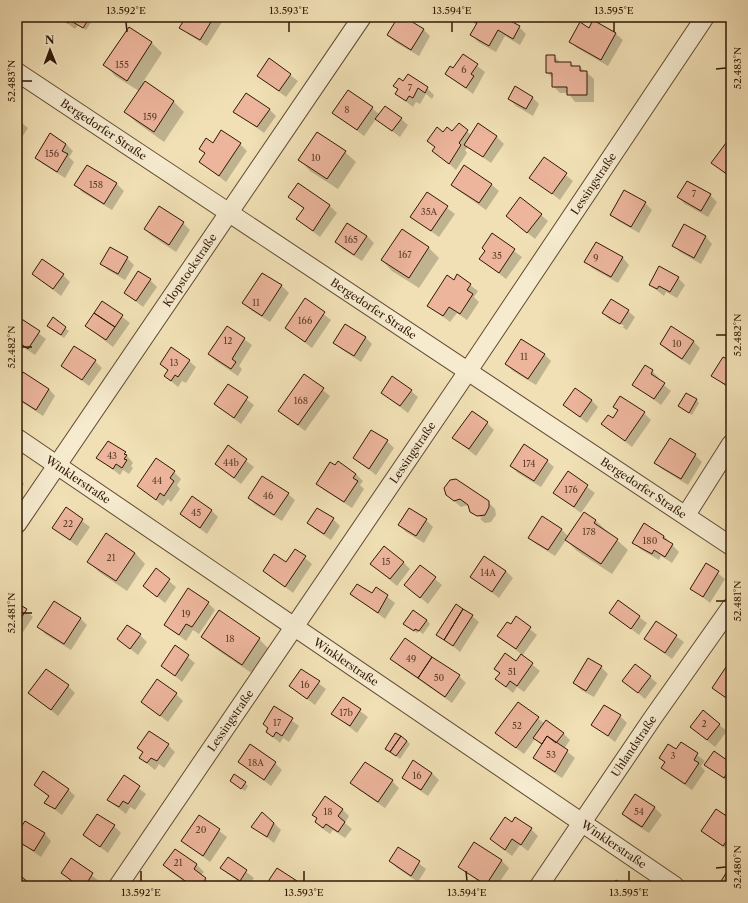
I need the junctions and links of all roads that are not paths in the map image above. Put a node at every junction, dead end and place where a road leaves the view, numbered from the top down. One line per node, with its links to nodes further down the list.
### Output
1 (362, 17): 4 (street, Klopstockstraße)
2 (705, 17): 5 (street, Lessingstraße)
3 (17, 72): 4 (street, Bergedorfer Straße)
4 (227, 213): 5 (street, Bergedorfer Straße); 8 (street, Klopstockstraße)
5 (468, 371): 9 (street, Bergedorfer Straße); 13 (street, Lessingstraße)
6 (17, 438): 8 (street, Winklerstraße)
7 (731, 444): 9 (street)
8 (57, 465): 10 (street, Klopstockstraße); 13 (street, Winklerstraße)
9 (686, 516): 11 (street, Bergedorfer Straße)
10 (17, 524)
11 (731, 546)
12 (731, 607): 14 (street, Uhlandstraße)
13 (294, 626): 14 (street, Winklerstraße); 15 (street, Lessingstraße)
14 (582, 823): 16 (street, Uhlandstraße); 17 (street, Winklerstraße)
15 (118, 886)
16 (539, 886)
17 (675, 886)

